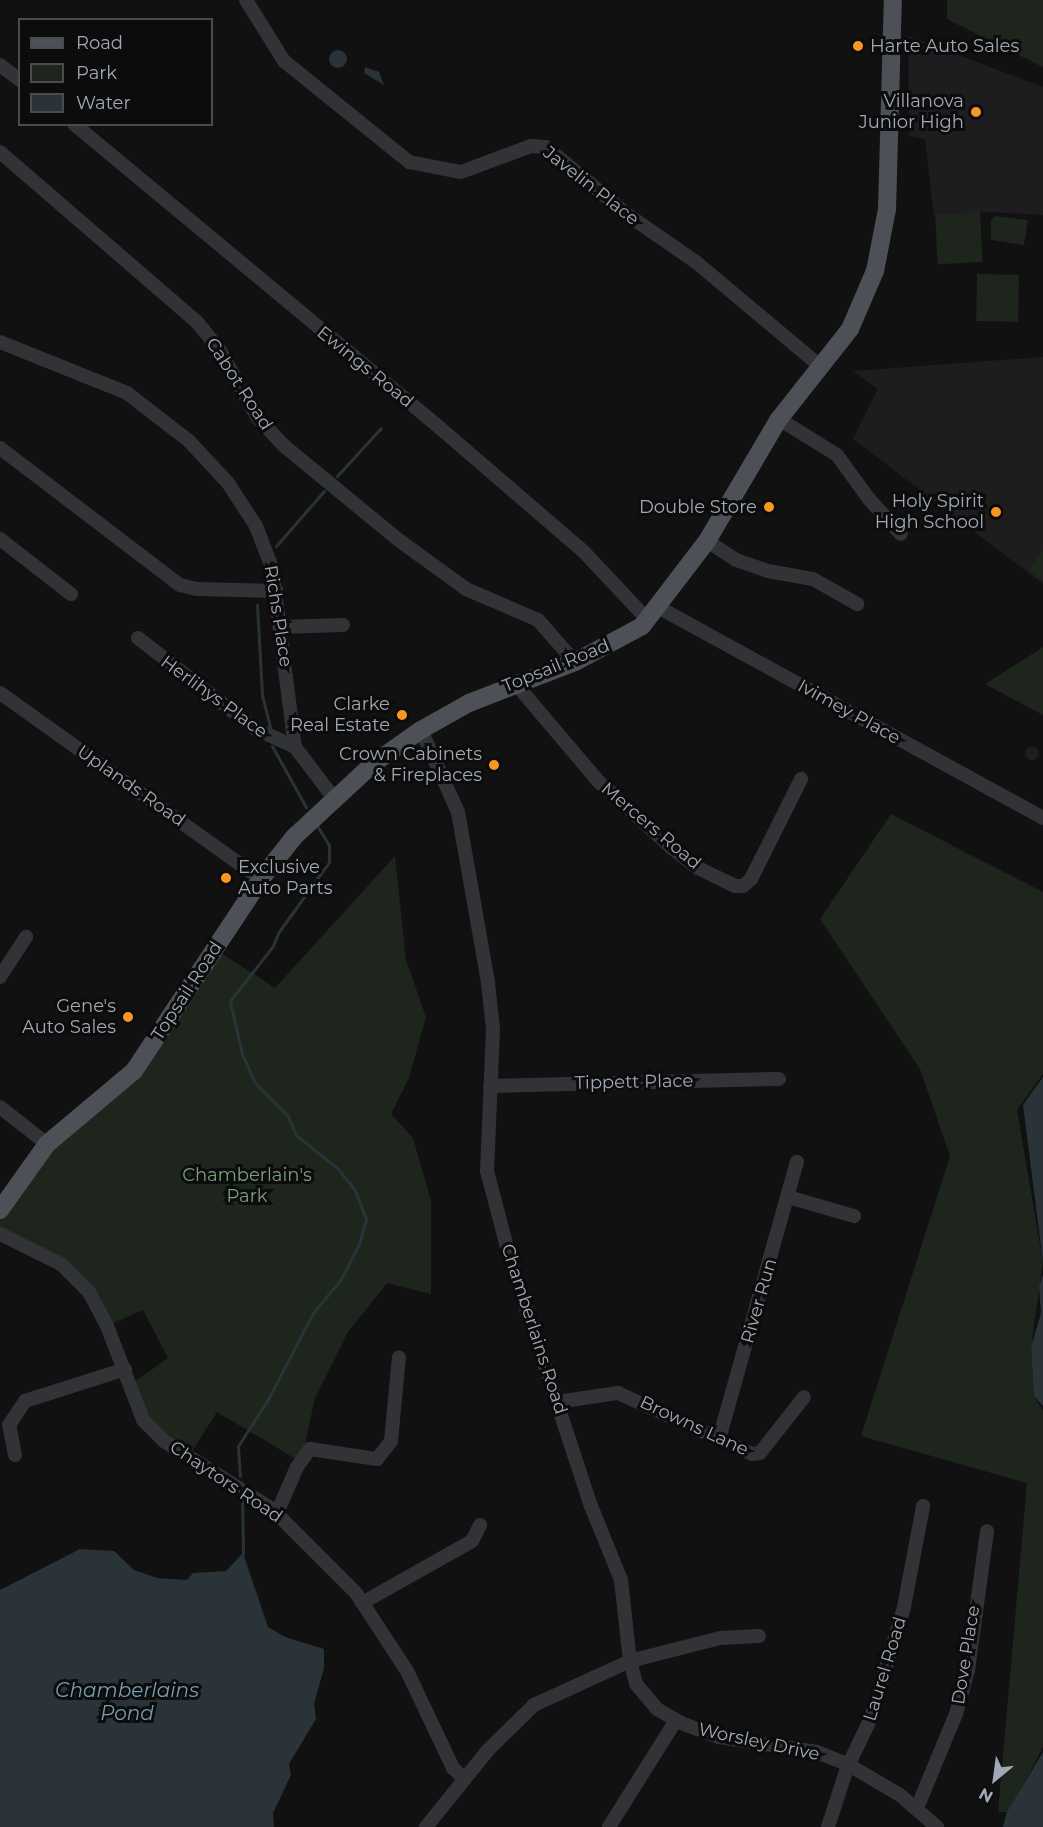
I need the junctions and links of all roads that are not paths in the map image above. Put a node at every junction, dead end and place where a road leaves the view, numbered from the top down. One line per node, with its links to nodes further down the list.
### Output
1 (246, 0): 8 (street, Javelin Place)
2 (893, 0): 8 (main road, Topsail Road)
3 (0, 65): 4 (street)
4 (18, 78)
5 (76, 126): 17 (street, Ewings Road)
6 (0, 152): 21 (street, Cabot Road)
7 (0, 342): 14 (street, Richs Place)
8 (820, 366): 9 (main road, Topsail Road)
9 (779, 419): 11 (street); 13 (main road, Topsail Road)
10 (0, 448): 14 (street)
11 (900, 534)
12 (0, 539): 15 (street)
13 (707, 541): 16 (street); 17 (main road, Topsail Road)
14 (277, 591): 19 (street, Richs Place)
15 (71, 594)
16 (857, 604)
17 (651, 613): 21 (main road, Topsail Road); 28 (street, Ivimey Place)
18 (343, 625): 19 (street)
19 (281, 627): 25 (street, Richs Place)
20 (138, 638): 25 (street, Herlihys Place)
21 (574, 662): 22 (main road, Topsail Road)
22 (514, 683): 24 (main road, Topsail Road); 26 (street, Mercers Road)
23 (0, 693): 29 (street, Uplands Road)
24 (421, 730): 27 (main road, Topsail Road); 33 (street, Chamberlains Road)
25 (295, 747): 27 (street)
26 (801, 778)
27 (336, 801): 29 (main road, Topsail Road)
28 (1043, 818)
29 (261, 879): 35 (main road, Topsail Road)
30 (26, 937): 31 (street)
31 (2, 968)
32 (779, 1079): 33 (street, Tippett Place)
33 (490, 1086): 44 (street, Chamberlains Road)
34 (0, 1107): 35 (street)
35 (47, 1144): 38 (main road, Topsail Road)
36 (797, 1162): 37 (street, River Run)
37 (788, 1197): 39 (street); 45 (street, River Run)
38 (0, 1210)
39 (854, 1216)
40 (0, 1234): 42 (street, Chaytors Road)
41 (399, 1357): 48 (street)
42 (124, 1369): 46 (street); 48 (street, Chaytors Road)
43 (804, 1397): 45 (street, Browns Lane)
44 (557, 1402): 45 (street, Browns Lane); 53 (street, Chamberlains Road)
45 (719, 1439)
46 (15, 1455)
47 (923, 1506): 55 (street, Laurel Road)
48 (277, 1513): 51 (street, Chaytors Road)
49 (480, 1525): 51 (street)
50 (987, 1532): 57 (street, Dove Place)
51 (362, 1603): 56 (street, Chaytors Road)
52 (759, 1636): 53 (street)
53 (630, 1661): 54 (street, Worsley Drive); 56 (street)
54 (676, 1720): 55 (street, Worsley Drive); 59 (street)
55 (849, 1765): 57 (street, Worsley Drive); 60 (street, Laurel Road)
56 (464, 1779): 58 (street)
57 (917, 1808): 61 (street, Worsley Drive)
58 (426, 1827)
59 (609, 1827)
60 (828, 1827)
61 (937, 1827)

